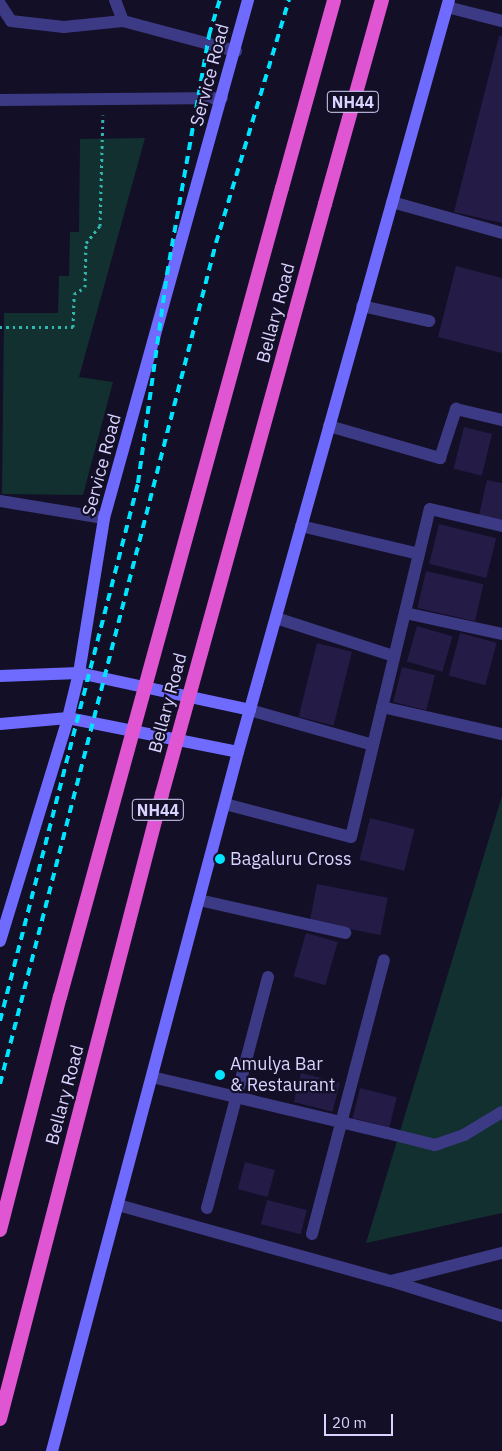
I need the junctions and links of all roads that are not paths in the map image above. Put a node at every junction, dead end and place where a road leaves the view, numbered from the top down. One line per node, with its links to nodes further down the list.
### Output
1 (115, 0): 8 (street)
2 (248, 0): 10 (main road, Service Road)
3 (334, 0): 49 (highway, Bellary Road / NH44, bridge)
4 (382, 0): 54 (highway, Bellary Road / NH44, bridge)
5 (0, 4): 7 (street)
6 (448, 4): 9 (street); 13 (main road)
7 (6, 21): 8 (street)
8 (123, 21): 10 (street)
9 (502, 21)
10 (236, 51): 11 (main road, Service Road)
11 (222, 98): 12 (street); 20 (main road, Service Road)
12 (0, 100)
13 (392, 202): 14 (street); 15 (main road)
14 (502, 233)
15 (362, 306): 16 (street); 18 (main road)
16 (429, 321)
17 (502, 420): 18 (street)
18 (329, 426): 21 (main road)
19 (0, 501): 20 (street)
20 (104, 518): 28 (main road, Service Road)
21 (301, 526): 23 (street); 25 (main road)
22 (502, 526): 23 (street)
23 (419, 554): 24 (street)
24 (405, 613): 26 (street); 27 (street)
25 (276, 618): 27 (street); 31 (main road)
26 (502, 634)
27 (394, 656): 30 (street)
28 (79, 673): 29 (main road); 31 (main road); 32 (main road, Service Road)
29 (0, 676)
30 (382, 707): 34 (street); 35 (street)
31 (250, 710): 35 (street); 36 (main road)
32 (68, 718): 33 (main road); 36 (main road); 40 (main road, Service Road)
33 (0, 724)
34 (502, 734)
35 (373, 745): 37 (street)
36 (238, 752): 37 (main road)
37 (224, 804): 38 (main road)
38 (199, 900): 39 (street); 43 (main road)
39 (345, 933)
40 (0, 941)
41 (384, 960): 46 (street)
42 (268, 976): 44 (street)
43 (152, 1077): 44 (street); 47 (main road)
44 (235, 1097): 46 (street); 48 (street)
45 (502, 1112): 46 (street)
46 (340, 1123): 50 (street)
47 (118, 1205): 52 (street); 55 (main road)
48 (207, 1208)
49 (0, 1230)
50 (312, 1234)
51 (502, 1253): 52 (street)
52 (391, 1281): 53 (street)
53 (502, 1316)
54 (0, 1419)
55 (52, 1451)

